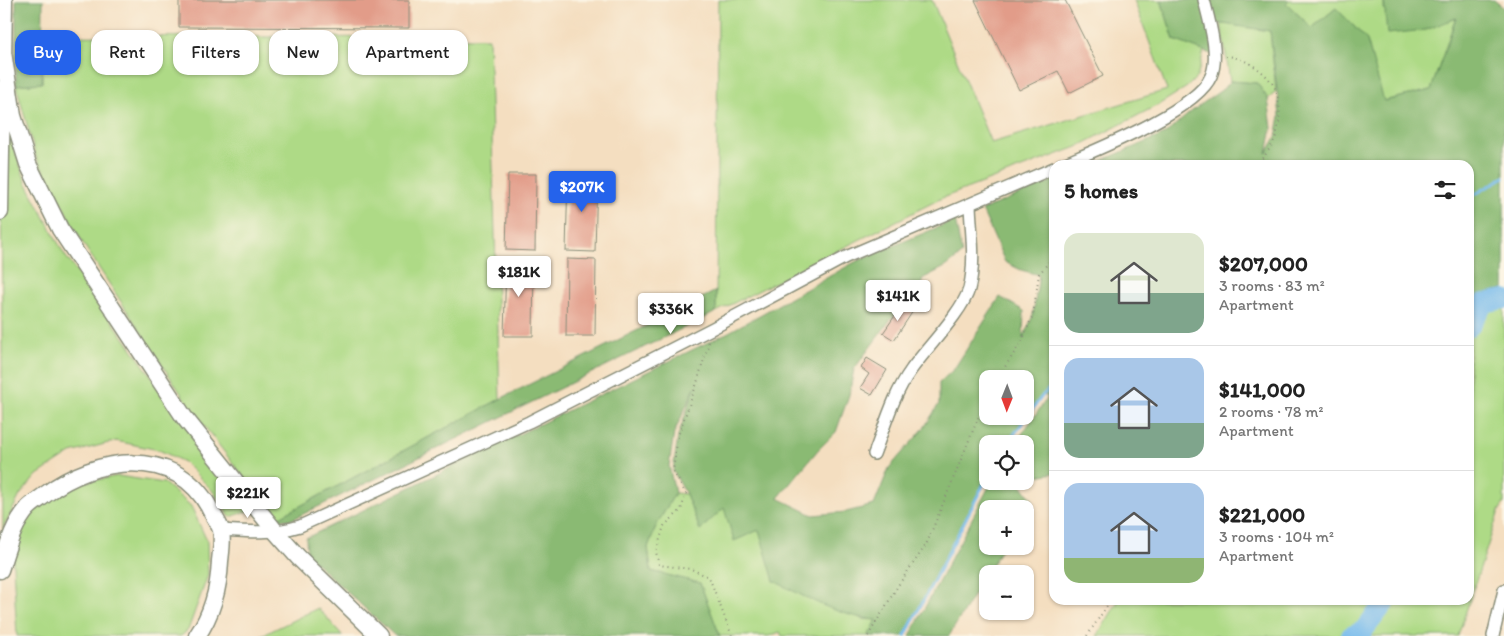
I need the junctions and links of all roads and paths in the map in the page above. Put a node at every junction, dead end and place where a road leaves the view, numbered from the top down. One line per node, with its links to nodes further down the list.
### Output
1 (4, 0): 3 (highway)
2 (1204, 0): 4 (street)
3 (3, 52): 5 (highway); 18 (highway)
4 (1214, 54): 6 (street); 7 (path)
5 (1, 100): 10 (highway)
6 (1072, 160)
7 (1261, 160)
8 (1049, 170): 9 (street)
9 (970, 205): 12 (street); 15 (street)
10 (0, 212)
11 (1049, 262): 13 (path)
12 (714, 328): 16 (street); 26 (path)
13 (1003, 370)
14 (979, 416): 27 (path)
15 (874, 454)
16 (300, 526): 18 (street); 19 (street)
17 (221, 530): 18 (street); 20 (highway); 24 (highway)
18 (275, 531): 19 (highway)
19 (298, 557): 25 (highway)
20 (0, 570)
21 (1504, 590): 23 (street)
22 (1108, 605): 28 (path)
23 (1501, 619): 29 (street)
24 (197, 636)
25 (379, 636)
26 (732, 636)
27 (868, 636)
28 (1087, 636)
29 (1493, 636)

